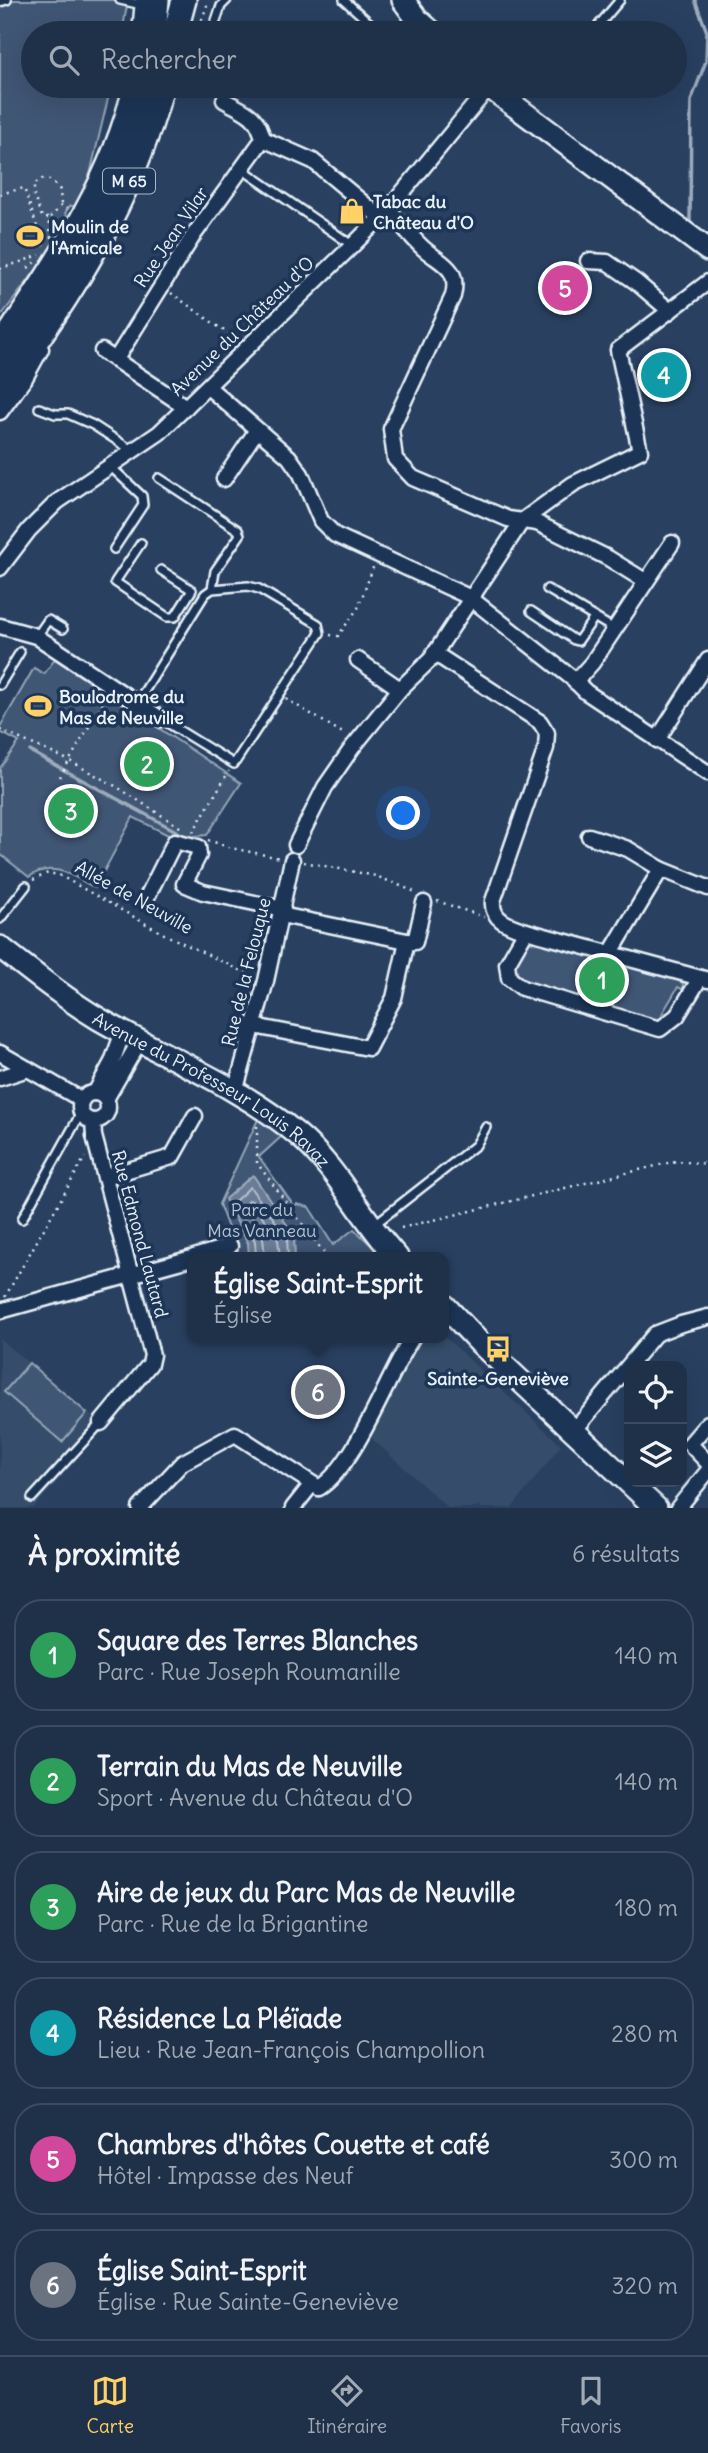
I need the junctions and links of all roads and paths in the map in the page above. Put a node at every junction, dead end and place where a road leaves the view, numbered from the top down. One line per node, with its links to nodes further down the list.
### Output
1 (7, 0): 9 (lane)
2 (120, 0): 10 (lane)
3 (195, 0): 13 (street)
4 (209, 0): 14 (path)
5 (227, 0): 15 (lane)
6 (344, 0): 16 (lane)
7 (403, 0): 17 (street)
8 (620, 0): 18 (lane)
9 (0, 2)
10 (147, 2): 11 (street); 12 (main road)
11 (143, 21)
12 (151, 21)
13 (185, 21)
14 (185, 21)
15 (216, 21)
16 (368, 21)
17 (419, 21)
18 (602, 21)
19 (127, 98): 30 (street)
20 (141, 98): 46 (main road, M 65)
21 (159, 98): 41 (main road, M 65)
22 (479, 98): 29 (street, Avenue du Château d'O)
23 (505, 98): 33 (street)
24 (224, 100): 25 (street)
25 (263, 139): 26 (street, Rue Jean Vilar); 29 (street)
26 (242, 169): 32 (lane); 39 (street, Rue Jean Vilar)
27 (0, 194): 34 (path)
28 (61, 206): 30 (path); 31 (path); 31 (path)
29 (384, 214): 32 (street, Avenue du Château d'O); 57 (street)
30 (77, 218): 42 (street)
31 (49, 219): 34 (path)
32 (351, 247): 43 (street, Avenue du Château d'O)
33 (708, 250)
34 (46, 253): 36 (path); 37 (path)
35 (588, 261): 40 (street)
36 (28, 268)
37 (0, 270)
38 (708, 282): 40 (street)
39 (161, 286): 43 (path); 45 (street, Rue Jean Vilar)
40 (670, 311): 57 (street)
41 (44, 332): 48 (main road, M 65); 51 (street)
42 (0, 340)
43 (246, 349): 47 (street, Avenue du Château d'O)
44 (102, 351): 45 (street)
45 (116, 359): 49 (street)
46 (0, 363)
47 (208, 387): 49 (street, Avenue du Château d'O); 52 (street)
48 (0, 390)
49 (186, 407): 53 (street, Avenue du Château d'O)
50 (39, 408): 53 (lane)
51 (0, 412)
52 (257, 430): 56 (street); 61 (street)
53 (133, 452): 54 (street, Avenue du Château d'O)
54 (110, 466): 60 (lane); 62 (street, Avenue du Château d'O)
55 (159, 478): 65 (lane)
56 (224, 479)
57 (522, 521): 64 (street); 67 (street)
58 (141, 543): 68 (lane)
59 (672, 543): 64 (street)
60 (114, 549)
61 (377, 556): 67 (street); 75 (path)
62 (0, 568)
63 (161, 570): 68 (lane)
64 (645, 581): 74 (street)
65 (212, 589): 69 (lane); 75 (lane)
66 (547, 589): 71 (lane)
67 (469, 597): 78 (street); 81 (street)
68 (186, 600): 69 (lane)
69 (198, 606): 86 (lane)
70 (531, 611): 71 (lane)
71 (594, 618): 74 (lane)
72 (0, 626): 76 (street)
73 (63, 629): 76 (lane)
74 (614, 629): 81 (street)
75 (320, 633): 85 (lane)
76 (36, 636): 83 (street)
77 (20, 652): 82 (lane)
78 (434, 653): 84 (street); 107 (street)
79 (358, 660): 84 (street)
80 (708, 660): 89 (street)
81 (575, 682): 89 (street)
82 (0, 685)
83 (112, 688): 86 (street); 91 (path)
84 (400, 689): 90 (street)
85 (280, 695): 90 (path); 92 (lane)
86 (137, 703): 87 (street)
87 (162, 719): 92 (lane)
88 (0, 730): 91 (path)
89 (657, 740): 93 (street)
90 (357, 742): 97 (street)
91 (68, 760): 92 (path); 94 (path)
92 (234, 764)
93 (708, 773)
94 (60, 777)
95 (589, 836): 99 (street)
96 (205, 839): 98 (path)
97 (296, 845)
98 (292, 860): 105 (path); 106 (street, Rue de la Felouque)
99 (661, 869): 103 (street); 112 (street)
100 (159, 872): 101 (street); 101 (street); 104 (street)
101 (184, 884): 106 (street)
102 (26, 886): 108 (lane); 114 (path, Allée de Neuville)
103 (708, 888)
104 (148, 895)
105 (428, 899): 107 (path); 110 (street)
106 (282, 912): 110 (street); 114 (street, Rue de la Felouque)
107 (497, 917): 109 (street)
108 (0, 919)
109 (526, 931): 112 (street); 113 (street)
110 (407, 941): 115 (street)
111 (0, 947): 116 (street, Avenue du Professeur Louis Ravaz)
112 (610, 954): 113 (street)
113 (704, 979)
114 (266, 981): 115 (street, Rue de la Felouque)
115 (254, 1026): 120 (street, Rue de la Felouque)
116 (130, 1035): 120 (street, Avenue du Professeur Louis Ravaz); 121 (street)
117 (0, 1053): 118 (street)
118 (28, 1069): 119 (street); 121 (street)
119 (0, 1078)
120 (235, 1092): 129 (street, Avenue du Professeur Louis Ravaz)
121 (91, 1105): 127 (street, Rue Edmond Lautard); 128 (lane)
122 (195, 1116): 127 (street)
123 (257, 1122): 133 (path)
124 (486, 1126): 129 (lane)
125 (86, 1156): 137 (path)
126 (708, 1164): 130 (path)
127 (105, 1177): 136 (street, Rue Edmond Lautard)
128 (22, 1219)
129 (371, 1227): 134 (street, Avenue du Professeur Louis Ravaz)
130 (401, 1228)
131 (230, 1246): 132 (street)
132 (212, 1252)
133 (323, 1252)
134 (393, 1252)
135 (187, 1260): 136 (street)
136 (131, 1276): 137 (street); 141 (street, Rue Edmond Lautard)
137 (0, 1309)
138 (449, 1311): 143 (street)
139 (708, 1317): 143 (street)
140 (408, 1343): 146 (street)
141 (101, 1423): 147 (lane)
142 (708, 1423): 144 (street)
143 (573, 1432): 150 (street)
144 (708, 1463)
145 (708, 1471): 151 (street)
146 (312, 1484): 148 (street); 149 (street)
147 (33, 1498)
148 (140, 1508)
149 (293, 1508)
150 (656, 1508)
151 (678, 1508)

